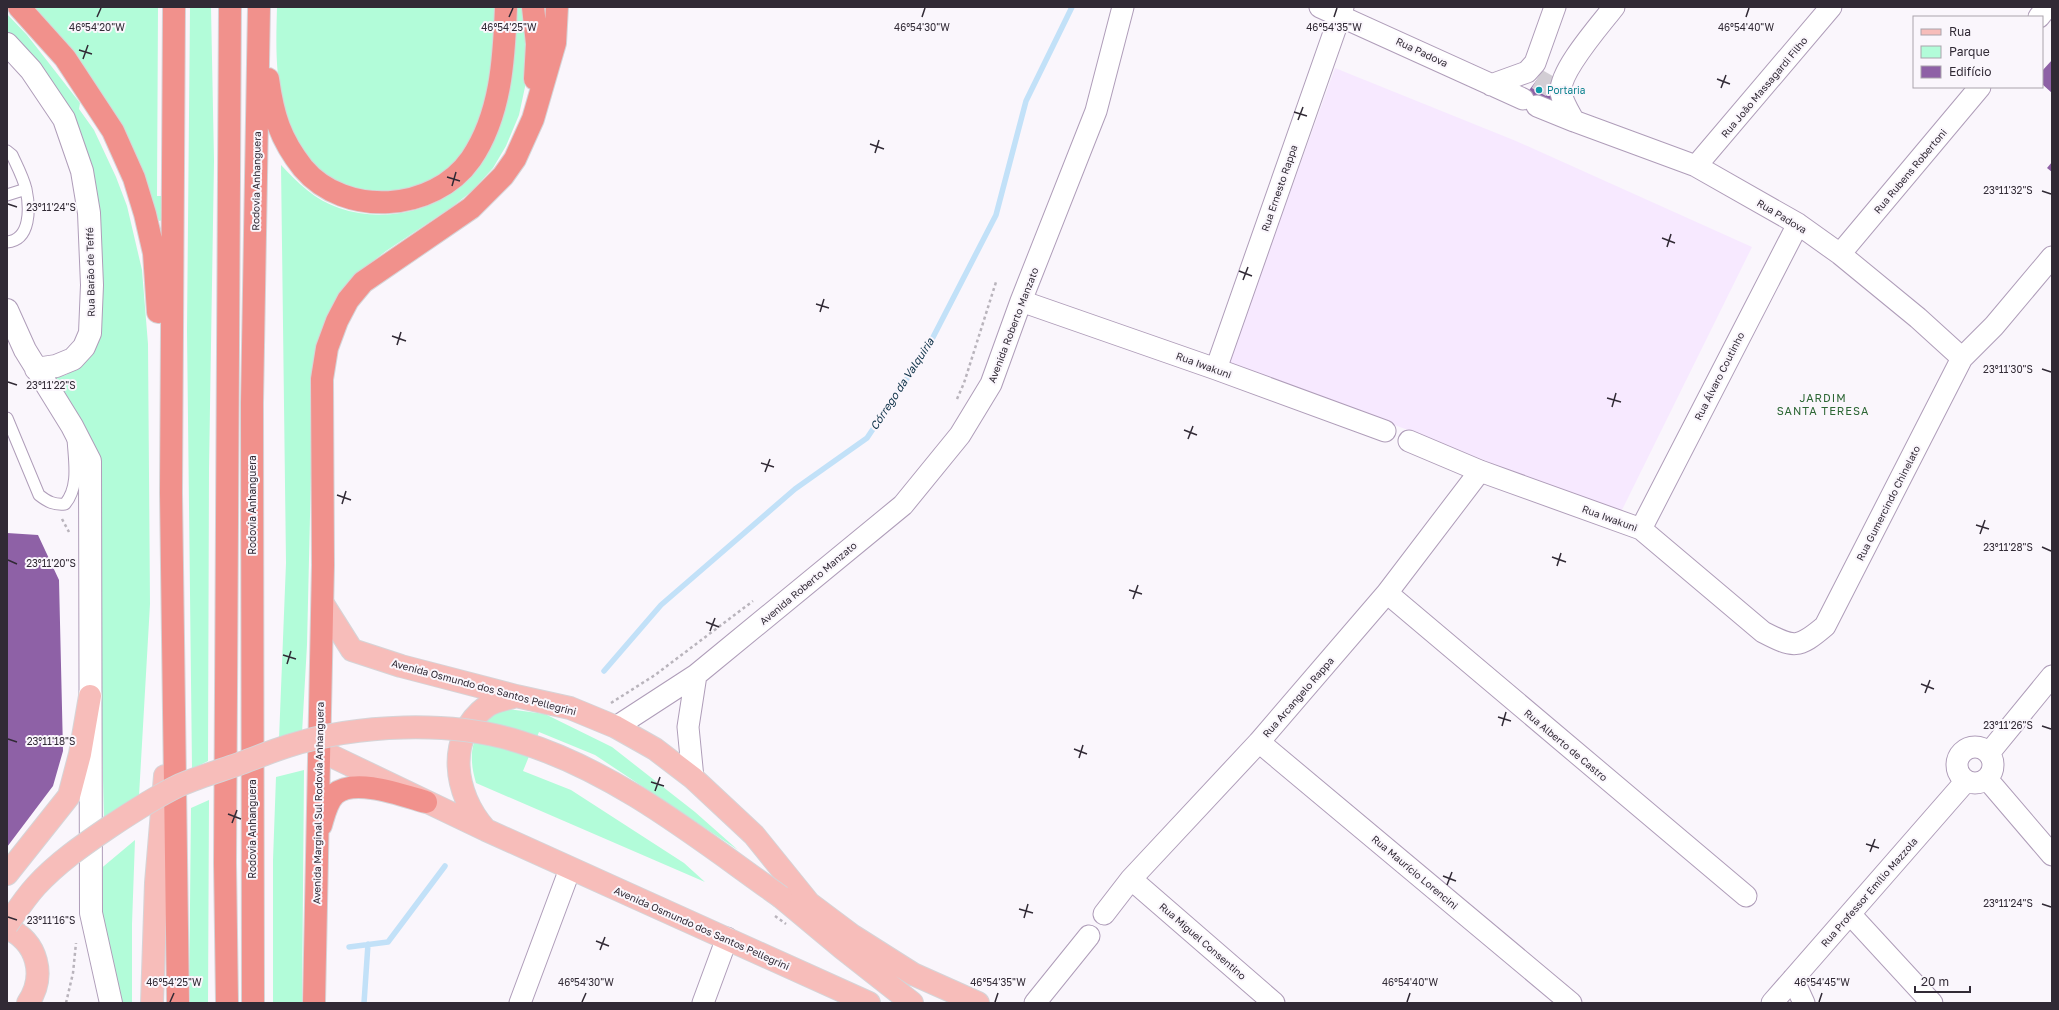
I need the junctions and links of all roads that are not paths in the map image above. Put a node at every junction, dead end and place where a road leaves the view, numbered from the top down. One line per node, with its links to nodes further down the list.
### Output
1 (19, 7): 40 (highway)
2 (174, 7): 40 (highway)
3 (230, 7): 78 (highway)
4 (506, 7): 14 (highway)
5 (532, 7): 20 (highway)
6 (558, 7): 20 (highway)
7 (1123, 7): 30 (street, Avenida Roberto Manzato)
8 (1320, 7): 13 (street, Rua Padova)
9 (1555, 7): 17 (street)
10 (1614, 7): 17 (street)
11 (1831, 7): 23 (street, Rua João Massagardi Filho)
12 (2047, 7): 15 (street)
13 (1341, 11): 18 (street, Rua Padova); 34 (street, Rua Ernesto Rappa)
14 (258, 14): 79 (highway, Rodovia Anhanguera)
15 (2040, 16)
16 (7, 44): 33 (main road, Rua Barão de Teffé)
17 (1548, 81): 18 (street); 21 (street)
18 (1491, 85): 21 (street, Rua Padova)
19 (1979, 88): 28 (street, Rua Rubens Robertoni)
20 (533, 119): 43 (highway, Avenida Marginal Sul Rodovia Anhanguera)
21 (1574, 121): 23 (street, Rua Padova)
22 (7, 151): 24 (lane)
23 (1696, 166): 26 (street, Rua Padova)
24 (26, 189): 25 (lane); 27 (lane)
25 (7, 195)
26 (1798, 224): 28 (street, Rua Padova); 41 (street, Rua Álvaro Coutinho)
27 (7, 242)
28 (1840, 254): 32 (street, Rua Padova)
29 (2052, 257): 32 (street, Rua Gumercindo Chinelato)
30 (1021, 301): 34 (street, Rua Iwakuni); 46 (street, Avenida Roberto Manzato)
31 (7, 310): 33 (main road)
32 (1962, 358): 44 (street, Rua Gumercindo Chinelato)
33 (36, 369): 36 (main road)
34 (1216, 369): 37 (street, Rua Iwakuni)
35 (7, 418): 36 (lane)
36 (72, 426): 48 (main road)
37 (1385, 432)
38 (1409, 441): 39 (street, Rua Iwakuni)
39 (1480, 471): 41 (street, Rua Iwakuni); 42 (street, Rua Arcangelo Rappa)
40 (171, 493): 45 (highway)
41 (1641, 529): 44 (street, Rua Iwakuni)
42 (1387, 594): 51 (street, Rua Arcangelo Rappa); 64 (street, Rua Alberto de Castro)
43 (323, 604): 49 (main road, Avenida Osmundo dos Santos Pellegrini); 52 (highway, Avenida Marginal Sul Rodovia Anhanguera)
44 (1806, 642)
45 (174, 659): 76 (main road); 77 (highway)
46 (696, 675): 50 (street, Avenida Roberto Manzato); 54 (street)
47 (2052, 676): 53 (street)
48 (90, 696): 62 (main road); 75 (main road)
49 (516, 696): 50 (main road, Avenida Osmundo dos Santos Pellegrini); 58 (main road)
50 (616, 726): 54 (main road, Avenida Osmundo dos Santos Pellegrini)
51 (1259, 742): 63 (street, Rua Arcangelo Rappa); 88 (street, Rua Maurício Lorencini)
52 (319, 750): 57 (main road, Avenida Osmundo dos Santos Pellegrini); 59 (highway, Avenida Marginal Sul Rodovia Anhanguera)
53 (1989, 753): 55 (street); 56 (street)
54 (693, 778): 70 (main road, Avenida Osmundo dos Santos Pellegrini)
55 (1987, 779): 56 (street); 60 (street)
56 (1966, 781): 67 (street, Rua Professor Emílio Mazzola)
57 (426, 802): 58 (main road, Avenida Osmundo dos Santos Pellegrini); 59 (highway)
58 (486, 830): 61 (main road, Avenida Osmundo dos Santos Pellegrini)
59 (316, 839): 80 (highway, Avenida Marginal Sul Rodovia Anhanguera)
60 (2052, 855)
61 (570, 868): 72 (main road, Avenida Osmundo dos Santos Pellegrini); 81 (street)
62 (7, 874)
63 (1131, 879): 66 (street, Rua Arcangelo Rappa); 87 (street, Rua Miguel Consentino)
64 (1746, 896)
65 (777, 906): 68 (main road, bridge); 70 (main road, Avenida Osmundo dos Santos Pellegrini); 84 (main road)
66 (1104, 914)
67 (1850, 914): 73 (street, Rua Professor Emílio Mazzola); 91 (street)
68 (7, 925)
69 (7, 928): 74 (main road)
70 (853, 936): 85 (main road, Avenida Osmundo dos Santos Pellegrini)
71 (1089, 936): 86 (street)
72 (727, 938): 82 (street); 83 (main road, Avenida Osmundo dos Santos Pellegrini)
73 (1793, 979): 89 (street, Rua Professor Emílio Mazzola); 90 (street)
74 (28, 1003)
75 (111, 1003)
76 (152, 1003)
77 (178, 1003)
78 (227, 1003)
79 (252, 1003)
80 (314, 1003)
81 (520, 1003)
82 (703, 1003)
83 (869, 1003)
84 (912, 1003)
85 (978, 1003)
86 (1035, 1003)
87 (1274, 1003)
88 (1571, 1003)
89 (1772, 1003)
90 (1804, 1003)
91 (1932, 1003)

